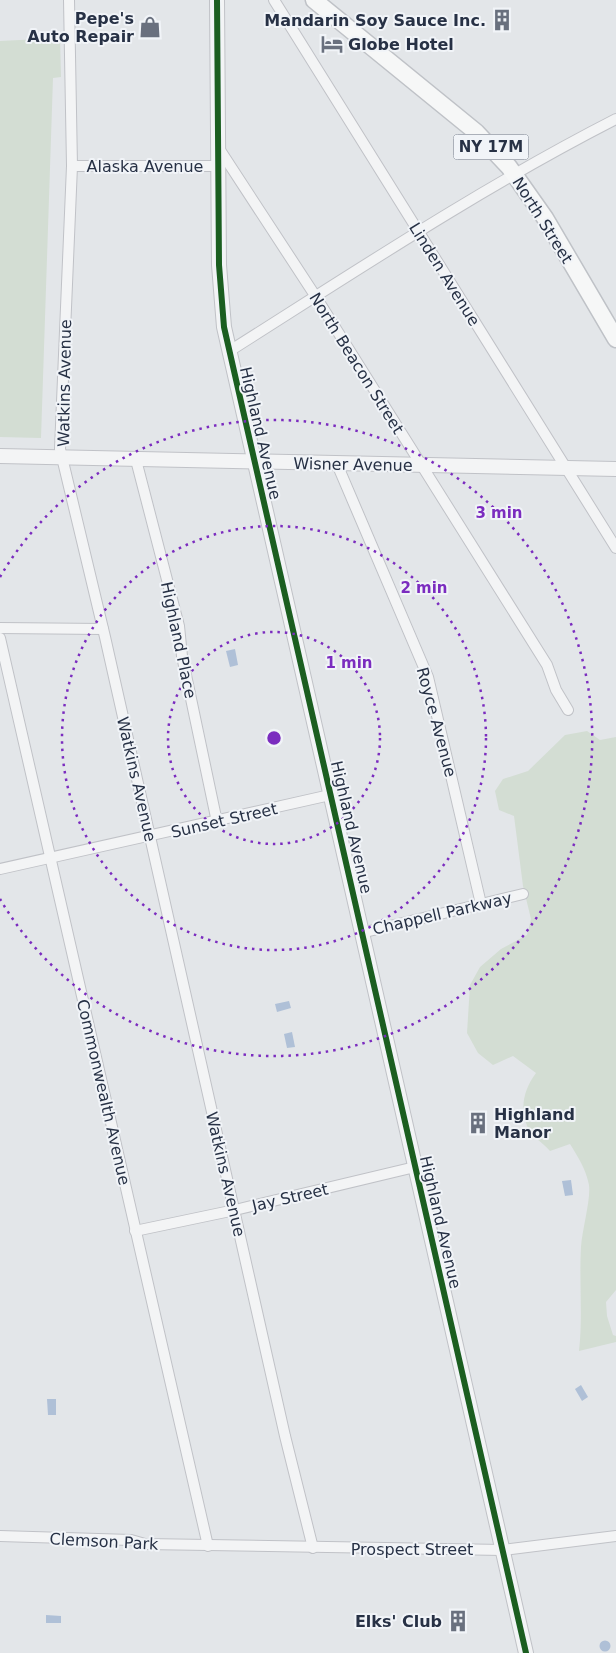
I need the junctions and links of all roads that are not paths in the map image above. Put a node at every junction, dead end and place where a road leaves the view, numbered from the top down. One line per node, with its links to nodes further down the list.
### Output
1 (69, 0): 7 (street, Watkins Avenue)
2 (217, 0): 6 (street, Highland Avenue)
3 (274, 0): 10 (street, Linden Avenue)
4 (314, 0): 9 (main road, North Street / NY 17M)
5 (616, 119): 9 (street)
6 (218, 147): 8 (street, Highland Avenue); 11 (street, North Beacon Street)
7 (72, 166): 8 (street, Alaska Avenue); 15 (street, Watkins Avenue)
8 (218, 166): 13 (street, Highland Avenue)
9 (514, 173): 10 (street); 12 (main road, North Street / NY 17M)
10 (418, 232): 11 (street); 20 (street, Linden Avenue)
11 (316, 297): 13 (street); 19 (street, North Beacon Street)
12 (616, 339)
13 (228, 352): 17 (street, Highland Avenue)
14 (0, 456): 15 (street, Wisner Avenue)
15 (64, 458): 16 (street, Wisner Avenue); 24 (street, Watkins Avenue)
16 (136, 460): 17 (street, Wisner Avenue); 28 (street, Highland Place)
17 (254, 461): 18 (street, Wisner Avenue); 27 (street, Highland Avenue)
18 (337, 464): 19 (street, Wisner Avenue); 33 (street, Royce Avenue)
19 (421, 466): 20 (street, Wisner Avenue); 26 (street, North Beacon Street)
20 (567, 469): 21 (street, Wisner Avenue); 22 (street, Linden Avenue)
21 (616, 469)
22 (616, 548)
23 (0, 628): 24 (street)
24 (103, 629): 29 (street, Watkins Avenue)
25 (0, 638): 30 (street, Commonwealth Avenue)
26 (568, 710)
27 (330, 795): 28 (street, Sunset Street); 34 (street, Highland Avenue)
28 (217, 822): 29 (street, Sunset Street)
29 (150, 836): 30 (street, Sunset Street); 36 (street, Watkins Avenue)
30 (51, 858): 31 (street, Sunset Street); 37 (street, Commonwealth Avenue)
31 (0, 869)
32 (522, 894): 33 (street, Chappell Parkway)
33 (481, 904): 34 (street, Chappell Parkway)
34 (361, 933): 35 (street, Highland Avenue)
35 (415, 1168): 36 (street, Jay Street); 42 (street, Highland Avenue)
36 (234, 1210): 37 (street, Jay Street); 41 (street, Watkins Avenue)
37 (135, 1231): 40 (street, Commonwealth Avenue)
38 (0, 1536): 40 (street, Clemson Park)
39 (616, 1536): 42 (street, Prospect Street)
40 (208, 1546): 41 (street, Prospect Street)
41 (313, 1548): 42 (street, Prospect Street)
42 (503, 1550): 43 (street, Highland Avenue)
43 (526, 1653)

